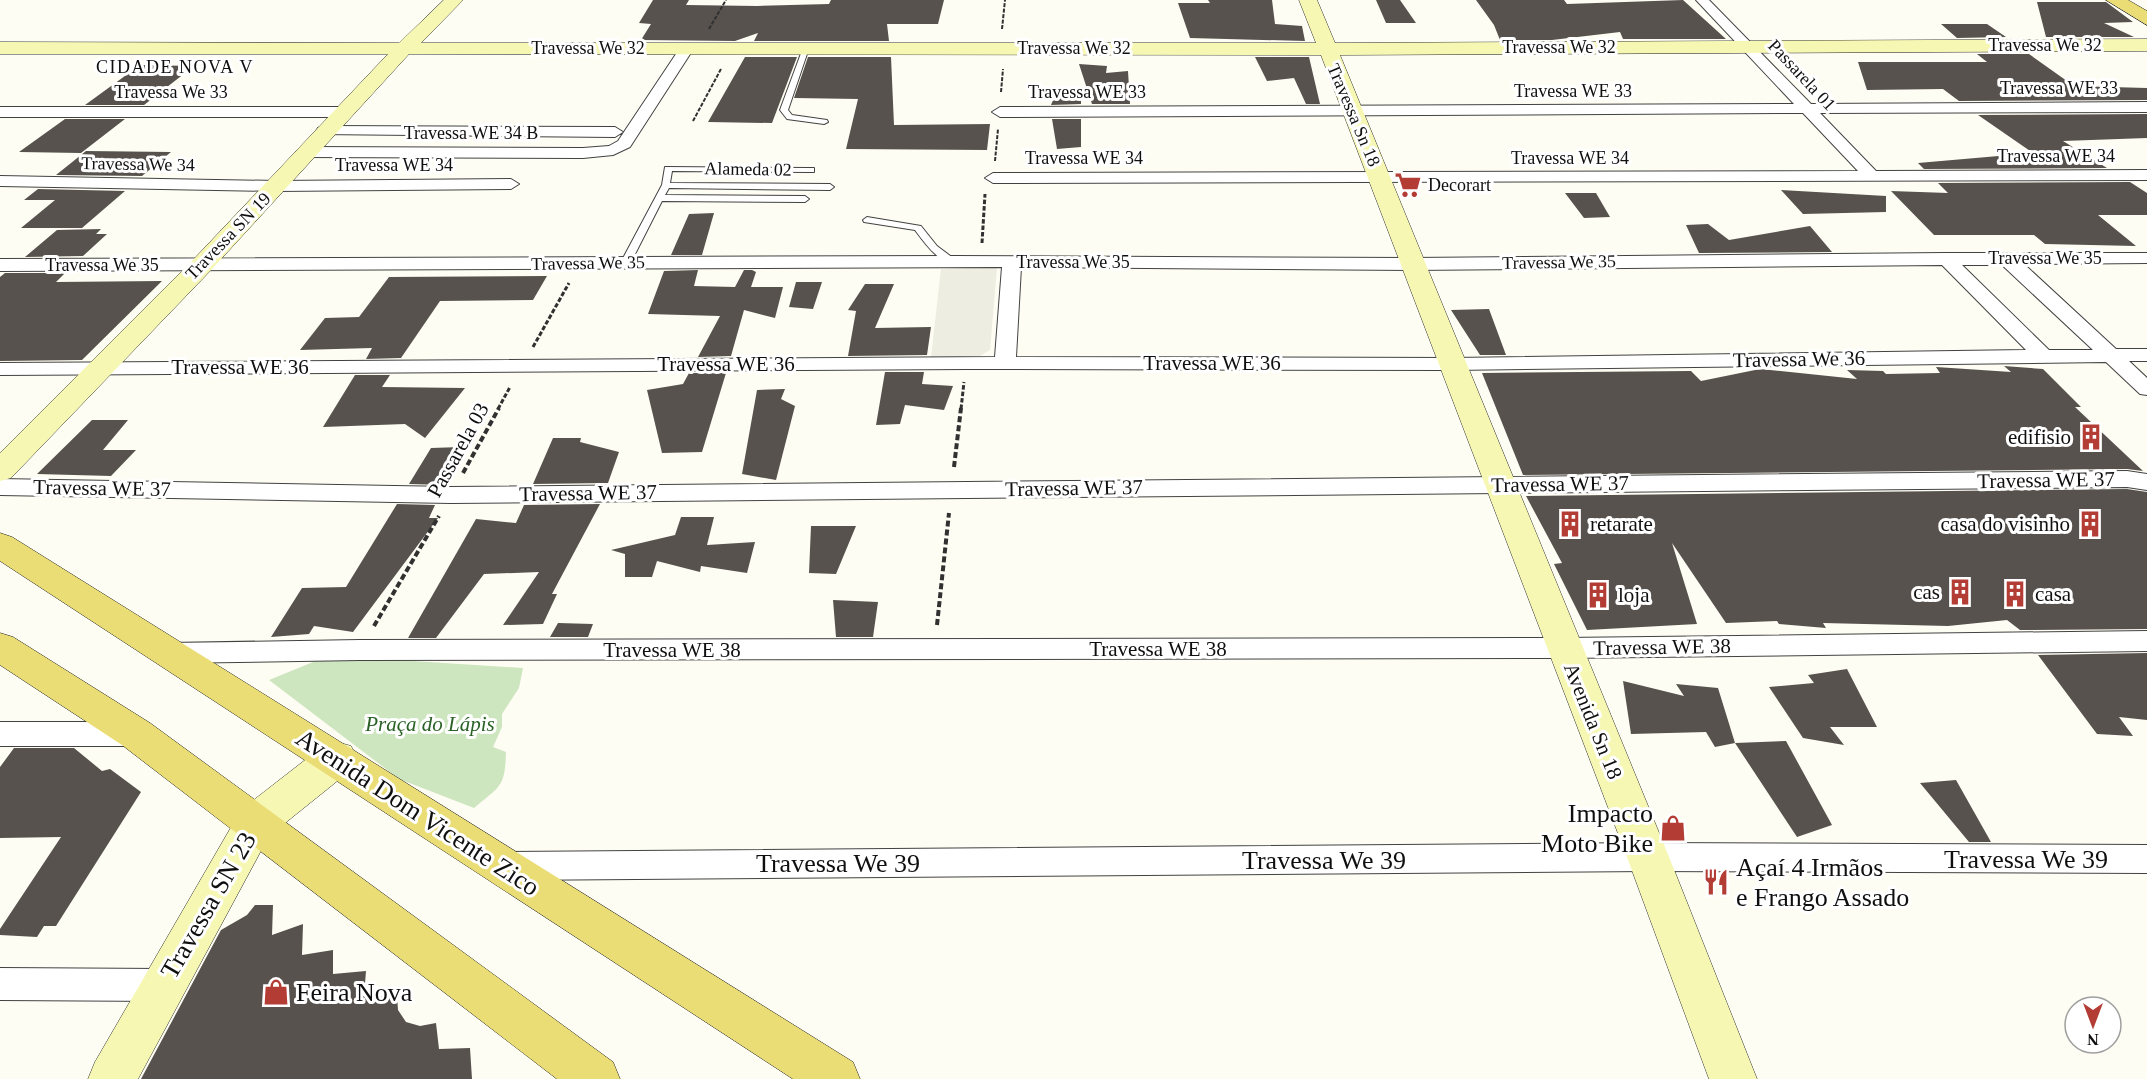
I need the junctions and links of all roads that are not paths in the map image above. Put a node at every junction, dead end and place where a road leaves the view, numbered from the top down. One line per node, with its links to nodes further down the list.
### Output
1 (454, 0): 12 (street, Travessa SN 19)
2 (1308, 0): 11 (street, Travessa Sn 18)
3 (1702, 0): 7 (street, Passarela 01)
4 (2115, 0): 5 (main road)
5 (2147, 19)
6 (2147, 45): 7 (street, Travessa We 32)
7 (1748, 46): 11 (street, Travessa We 32); 14 (street, Passarela 01)
8 (0, 48): 12 (street, Travessa We 32)
9 (693, 48): 10 (street, Travessa We 32); 12 (street, Travessa We 32); 21 (street, Travessa WE 34 B)
10 (806, 48): 11 (street, Travessa We 32); 19 (lane)
11 (1326, 48): 16 (street, Travessa Sn 18)
12 (403, 49): 15 (street, Travessa SN 19)
13 (2147, 107): 14 (street, Travessa WE 33)
14 (1806, 109): 16 (street, Travessa WE 33); 25 (street, Passarela 01)
15 (342, 111): 17 (street, Travessa We 33); 20 (street, Travessa SN 19)
16 (1352, 111): 18 (street, Travessa WE 33); 26 (street, Travessa Sn 18)
17 (0, 112)
18 (1000, 112)
19 (824, 122)
20 (324, 131): 21 (street); 22 (street, Travessa SN 19)
21 (622, 133): 22 (street, Travessa WE 34 B)
22 (304, 152): 31 (street, Travessa SN 19)
23 (811, 170): 30 (lane)
24 (2147, 175): 25 (street, Travessa WE 34)
25 (1873, 177): 26 (street, Travessa WE 34)
26 (1381, 178): 29 (street, Travessa WE 34); 42 (street, Travessa Sn 18)
27 (0, 181): 31 (street, Travessa We 34)
28 (511, 184): 31 (street, Travessa WE 34)
29 (990, 184)
30 (666, 185): 32 (lane, Alameda 02); 33 (lane)
31 (276, 186): 44 (street, Travessa SN 19)
32 (830, 187)
33 (660, 198): 34 (lane); 40 (lane)
34 (805, 199)
35 (867, 220): 39 (lane)
36 (1945, 258): 38 (street, Travessa We 35); 42 (street, Travessa We 35); 47 (street)
37 (2147, 258): 38 (street, Travessa We 35)
38 (2007, 259): 45 (street)
39 (952, 261): 40 (street, Travessa We 35); 41 (street, Travessa We 35)
40 (626, 262): 44 (street, Travessa We 35)
41 (1012, 262): 42 (street, Travessa We 35); 48 (street)
42 (1412, 264): 49 (street, Travessa Sn 18)
43 (0, 265): 44 (street, Travessa We 35)
44 (202, 265): 50 (street, Travessa SN 19)
45 (2110, 355): 46 (street, Travessa We 36); 47 (street, Travessa We 36); 52 (street)
46 (2147, 355)
47 (2043, 356): 49 (street, Travessa We 36)
48 (1005, 363): 49 (street, Travessa WE 36); 50 (street, Travessa WE 36)
49 (1452, 364): 55 (street, Avenida Sn 18)
50 (100, 368): 51 (street, Travessa WE 36); 53 (street, Travessa SN 19)
51 (0, 369)
52 (2147, 389)
53 (0, 471)
54 (2147, 482): 55 (street, Travessa WE 37)
55 (1500, 484): 56 (street, Travessa WE 37); 60 (street, Avenida Sn 18)
56 (0, 487)
57 (0, 544): 61 (main road, Avenida Dom Vicente Zico)
58 (2147, 641): 60 (street, Travessa WE 38)
59 (0, 647): 63 (main road)
60 (1563, 648): 61 (street, Travessa WE 38); 66 (street, Avenida Sn 18)
61 (168, 653): 64 (main road, Avenida Dom Vicente Zico)
62 (0, 734): 63 (street)
63 (136, 734): 65 (main road)
64 (337, 758): 65 (street, Travessa SN 23); 68 (main road, Avenida Dom Vicente Zico)
65 (255, 823): 70 (street, Travessa SN 23); 72 (main road)
66 (1648, 857): 67 (street, Travessa We 39); 68 (street, Travessa We 39); 74 (street, Avenida Sn 18)
67 (2147, 859)
68 (501, 866): 73 (main road, Avenida Dom Vicente Zico)
69 (0, 984): 70 (street)
70 (163, 985): 71 (street, Travessa SN 23)
71 (112, 1079)
72 (596, 1079)
73 (836, 1079)
74 (1733, 1079)

